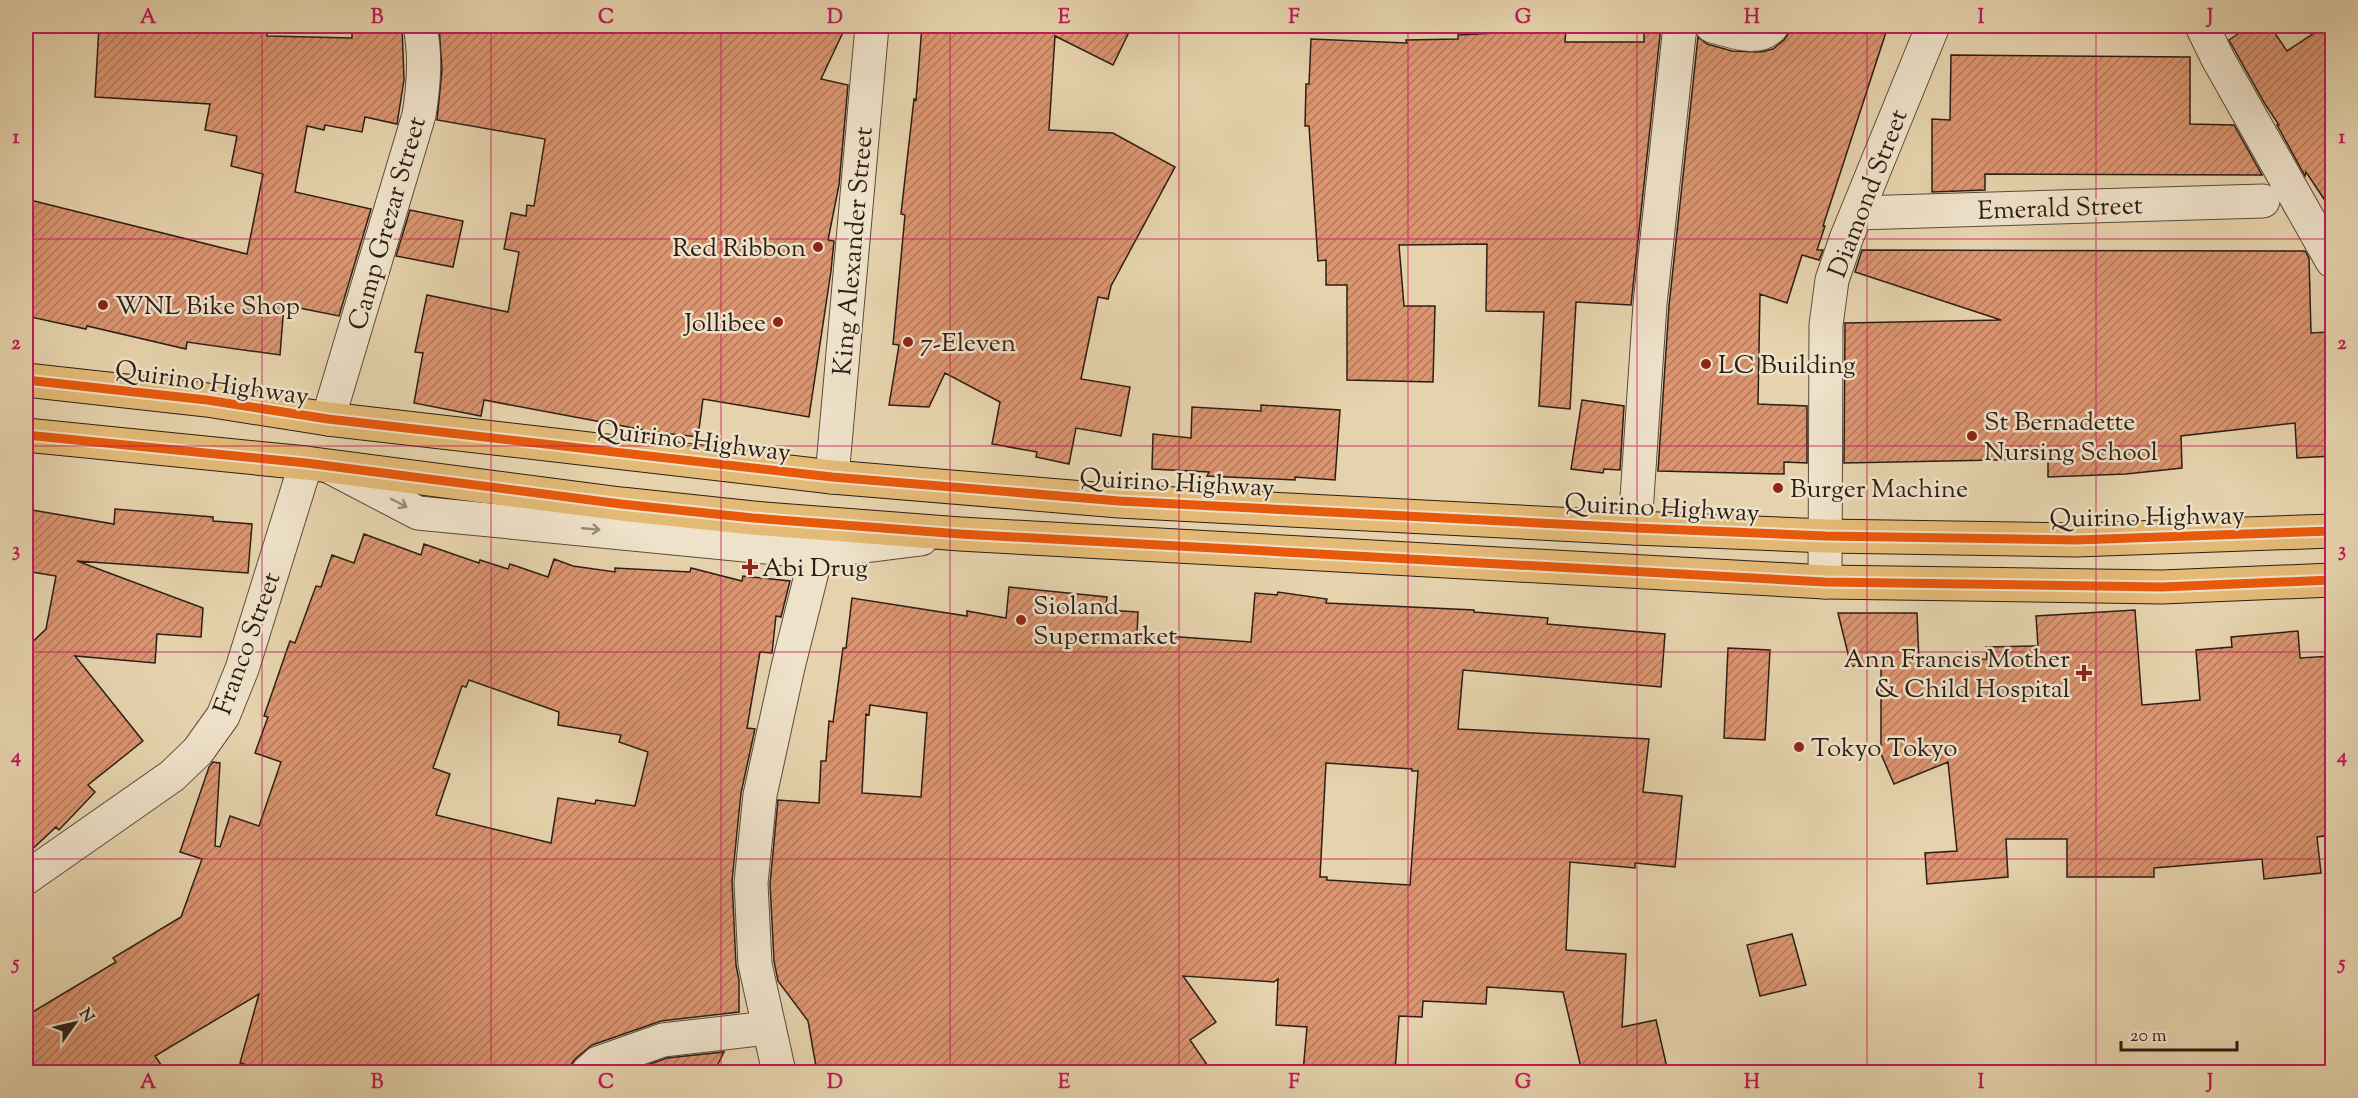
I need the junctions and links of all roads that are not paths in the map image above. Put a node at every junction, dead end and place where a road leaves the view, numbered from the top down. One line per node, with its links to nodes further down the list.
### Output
1 (420, 26): 12 (street, Camp Grezar Street)
2 (872, 26): 15 (street, King Alexander Street)
3 (1680, 26): 16 (street)
4 (1712, 26): 5 (street)
5 (1772, 26)
6 (1933, 26): 9 (street, Diamond Street)
7 (2202, 26): 10 (street)
8 (2263, 201): 9 (street, Emerald Street)
9 (1857, 213): 19 (street, Diamond Street)
10 (2332, 261)
11 (26, 380): 12 (main road, Quirino Highway)
12 (328, 419): 15 (main road, Quirino Highway)
13 (26, 435): 14 (main road)
14 (317, 464): 18 (main road); 20 (street, one-way to 20); 23 (street, Franco Street)
15 (832, 477): 16 (main road, Quirino Highway)
16 (1635, 528): 19 (main road, Quirino Highway)
17 (2332, 531): 19 (main road, Quirino Highway)
18 (960, 534): 20 (street); 22 (main road)
19 (1826, 536): 22 (street, Diamond Street)
20 (817, 552): 24 (street)
21 (2332, 579): 22 (main road)
22 (1825, 582)
23 (26, 878)
24 (768, 1028): 25 (street); 26 (street)
25 (588, 1072)
26 (779, 1072)

